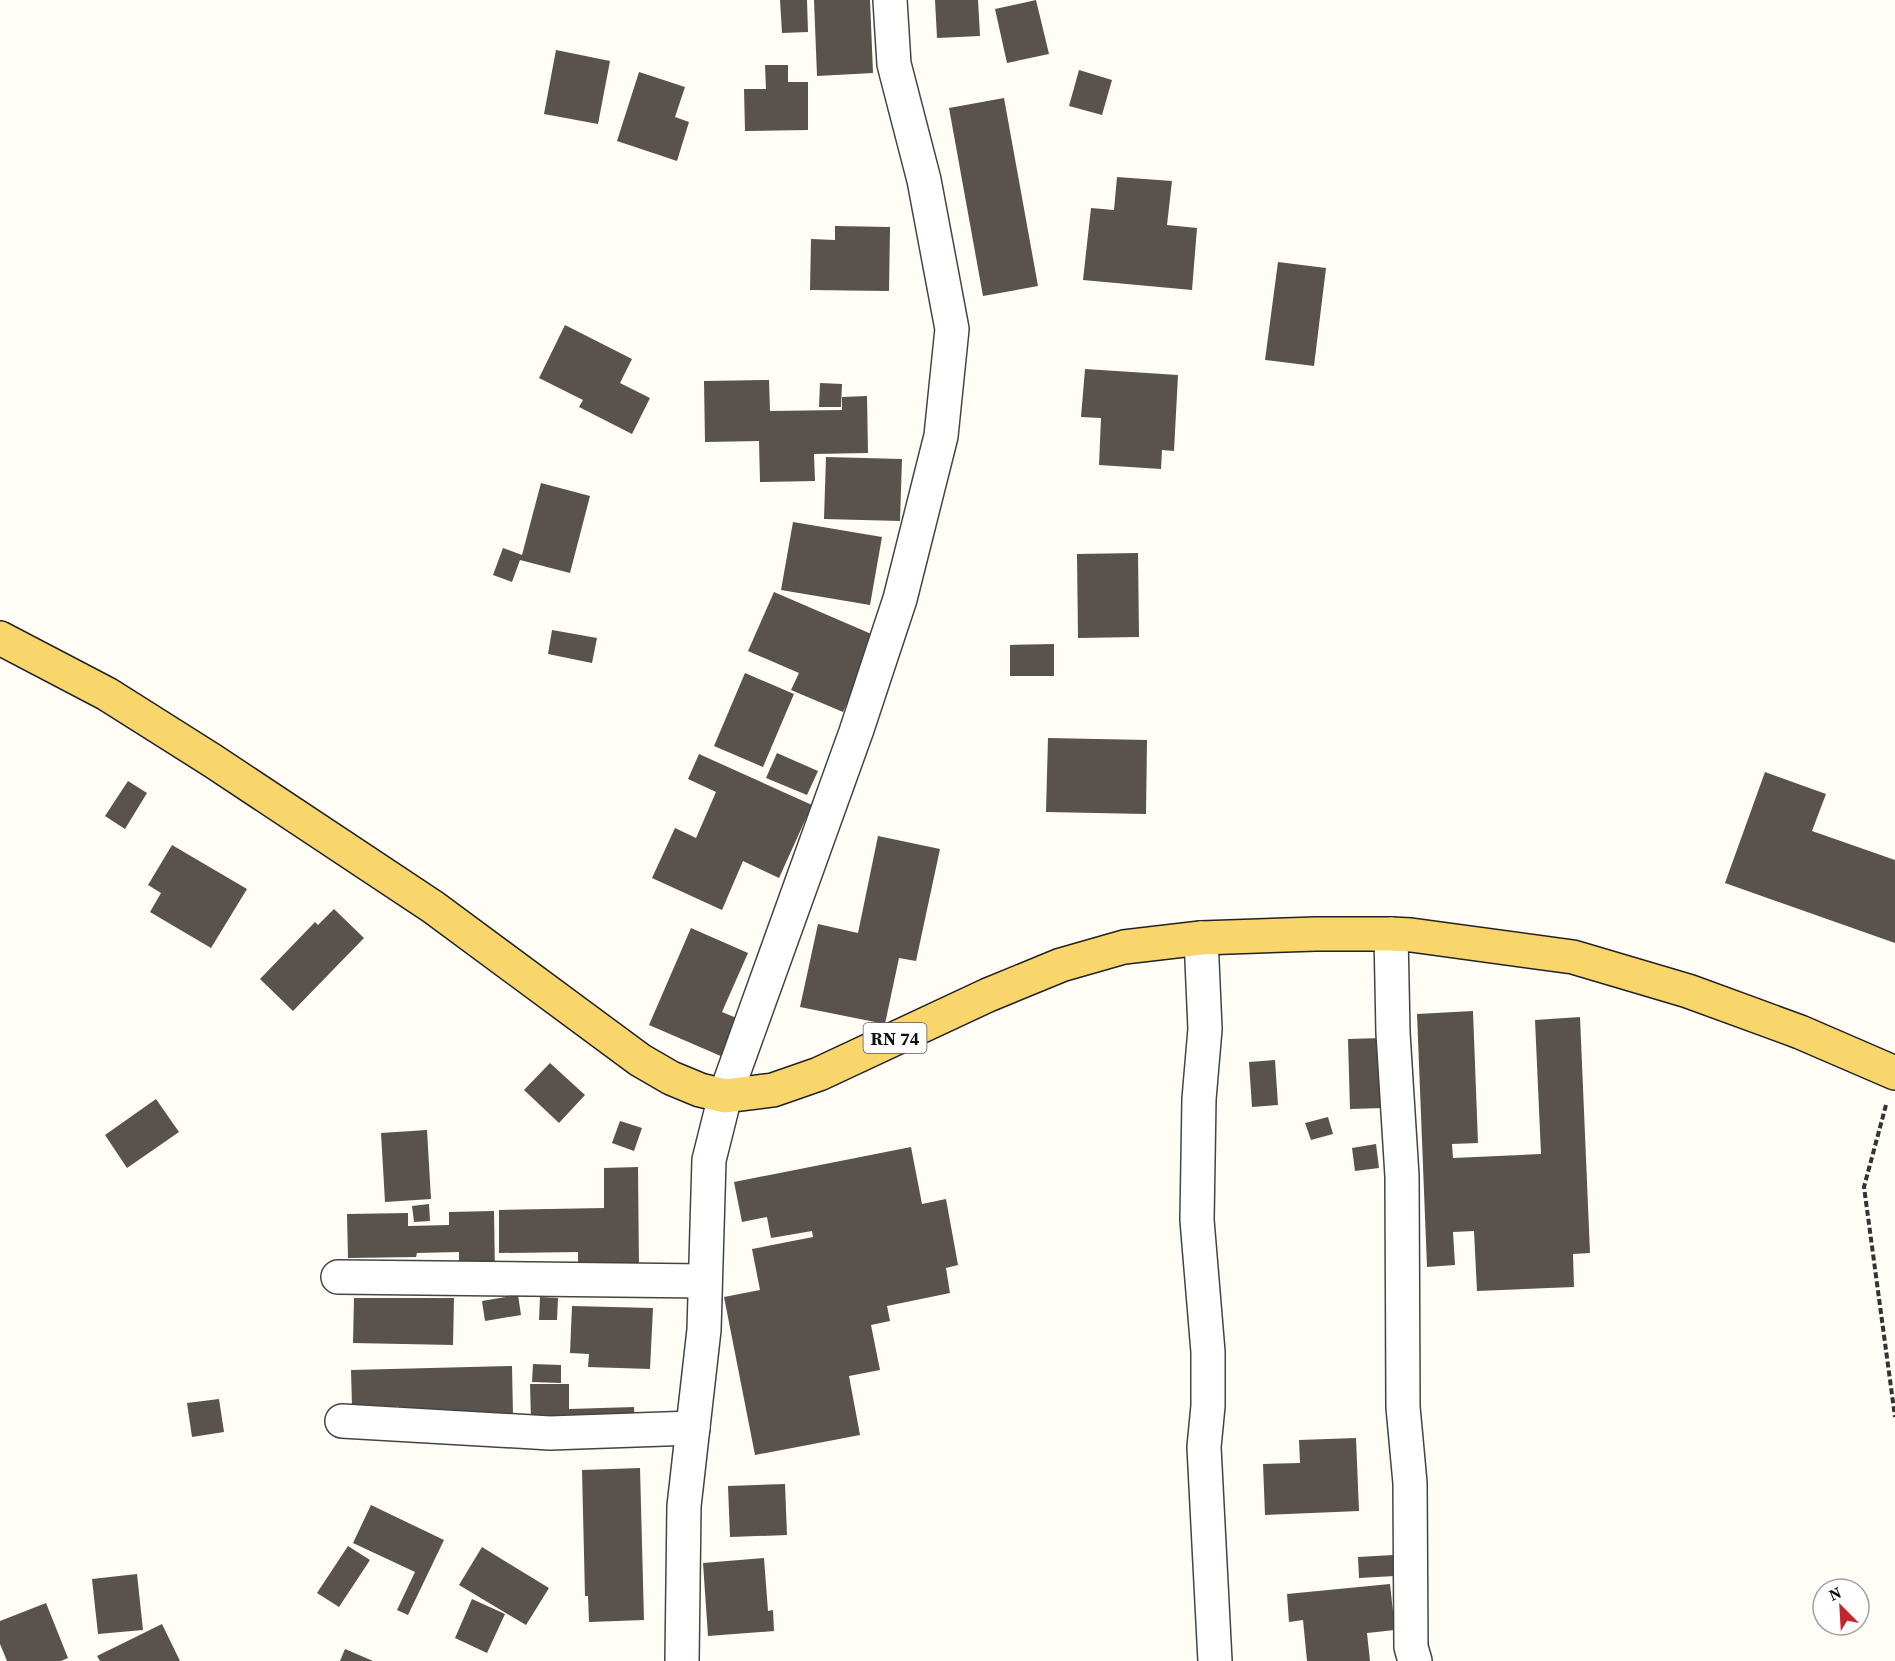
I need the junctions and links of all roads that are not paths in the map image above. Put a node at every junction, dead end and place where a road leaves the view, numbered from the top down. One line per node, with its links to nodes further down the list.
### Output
1 (890, 0): 6 (street)
2 (0, 639): 6 (main road, RN 74)
3 (1391, 934): 4 (main road, RN 74); 5 (main road, RN 74); 13 (street)
4 (1201, 938): 6 (main road, RN 74); 12 (street)
5 (1895, 1073)
6 (725, 1096): 8 (street)
7 (338, 1276): 8 (street)
8 (705, 1281): 10 (street)
9 (342, 1421): 10 (street)
10 (693, 1428): 11 (street)
11 (682, 1661)
12 (1215, 1661)
13 (1415, 1661)

